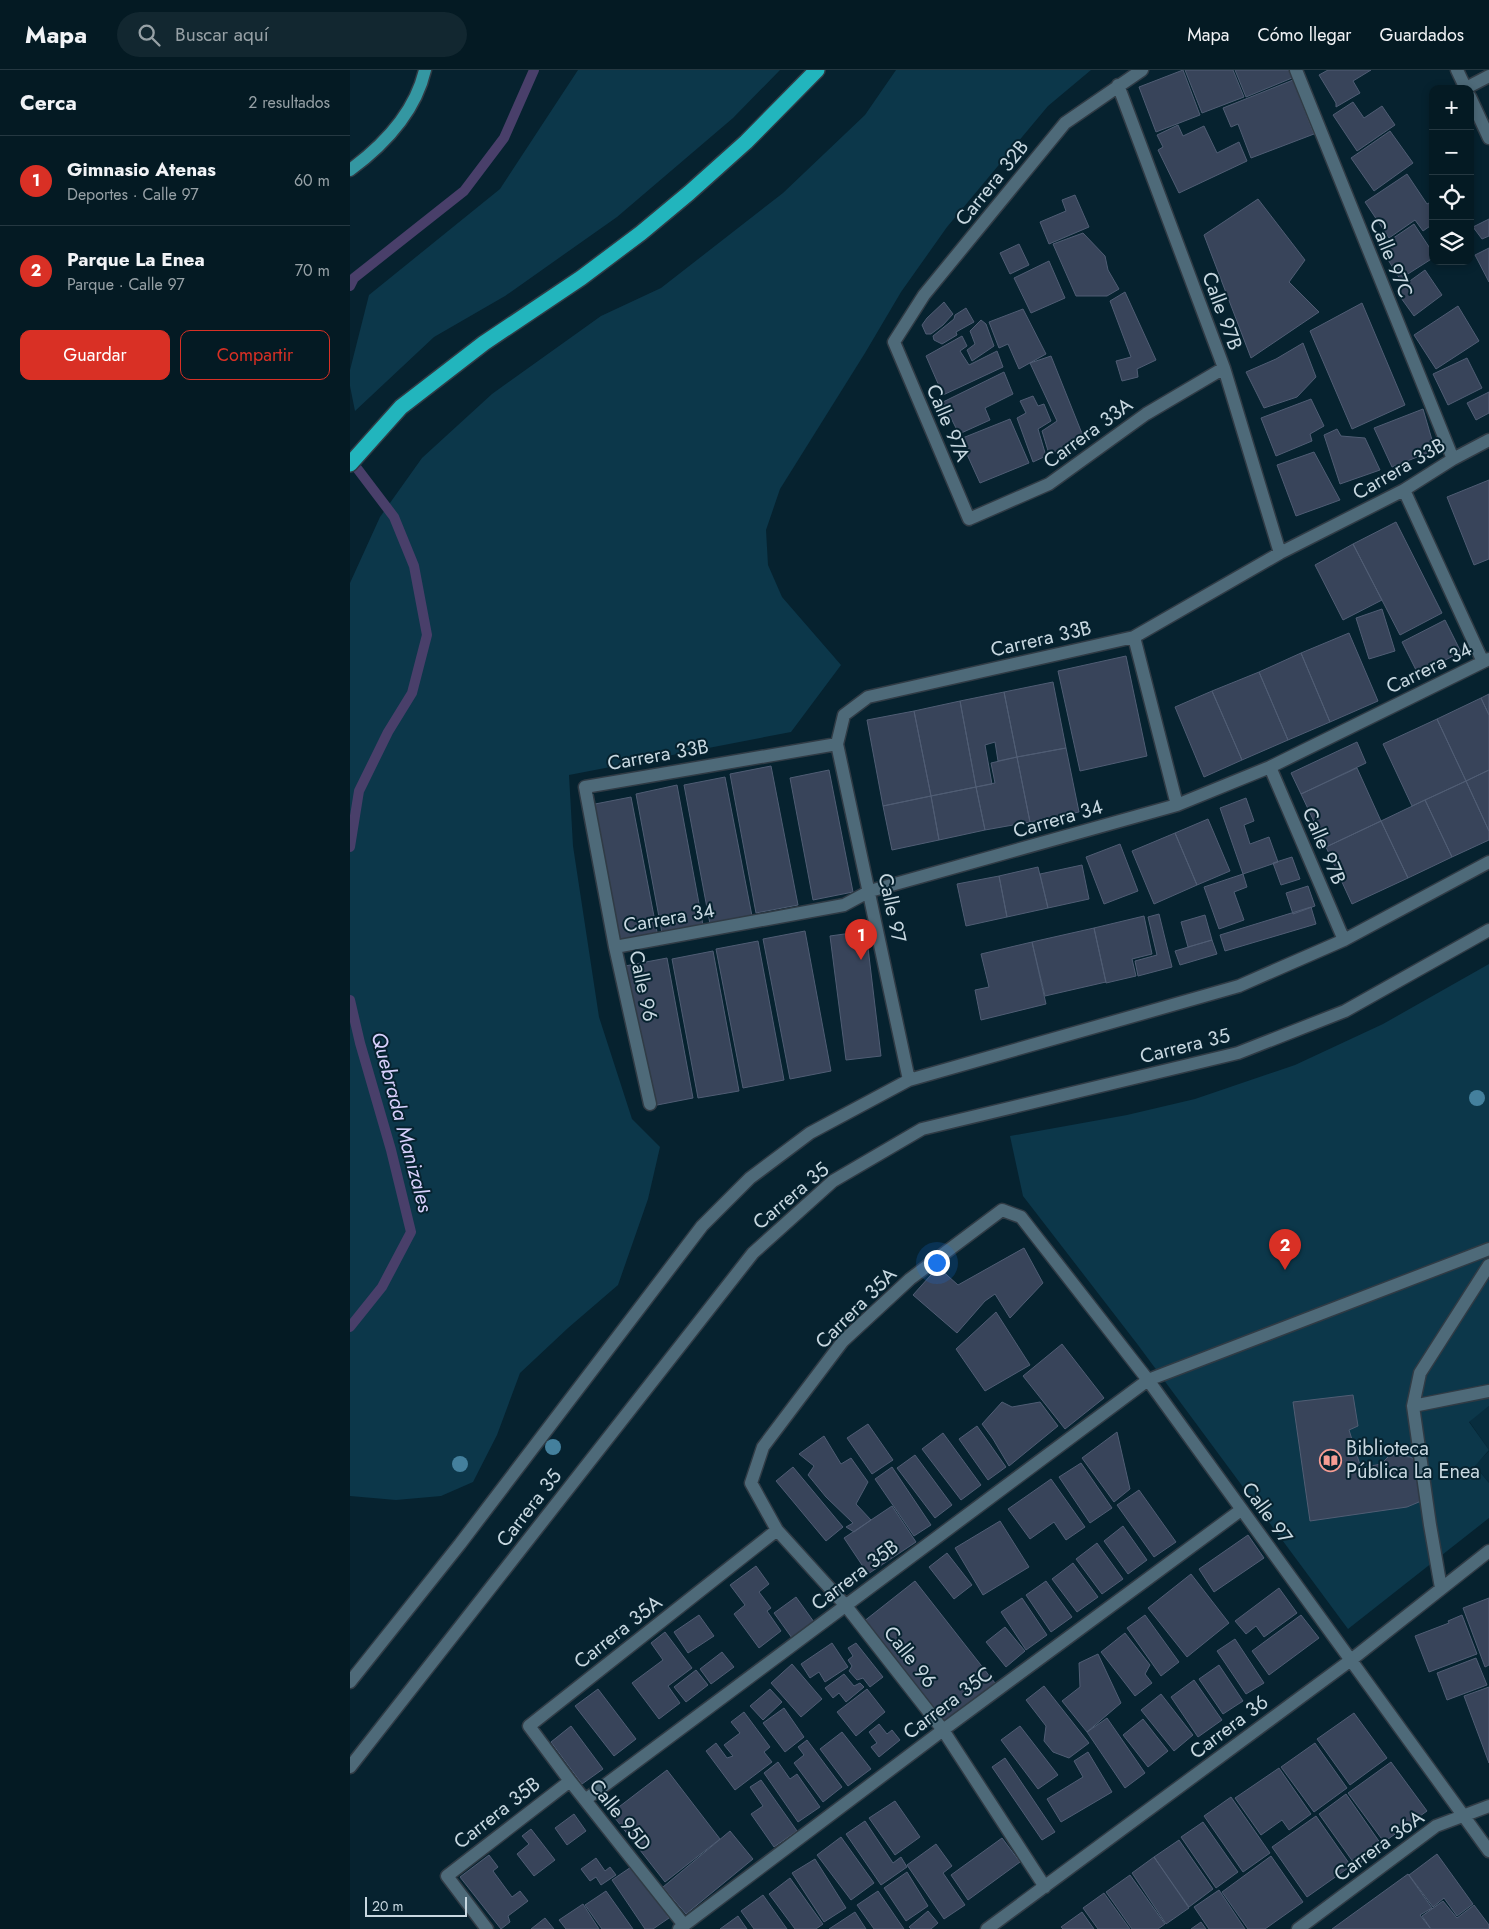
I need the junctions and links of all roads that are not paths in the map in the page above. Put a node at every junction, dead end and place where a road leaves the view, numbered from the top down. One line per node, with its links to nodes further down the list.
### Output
1 (425, 70): 12 (main road)
2 (817, 70): 17 (highway)
3 (1142, 70): 7 (street, Carrera 32B)
4 (1296, 70): 16 (street, Calle 97C)
5 (1457, 70): 8 (street)
6 (1489, 76): 9 (street)
7 (1118, 85): 13 (street, Carrera 32B); 14 (street, Calle 97B)
8 (1464, 85)
9 (1472, 85)
10 (1474, 106): 11 (street)
11 (1489, 138)
12 (350, 170)
13 (894, 342): 19 (street, Calle 97A)
14 (1224, 368): 19 (street, Carrera 33A); 20 (street, Calle 97B)
15 (1489, 440): 16 (street, Carrera 33B)
16 (1452, 459): 18 (street, Carrera 33B)
17 (350, 464)
18 (1404, 490): 20 (street, Carrera 33B); 22 (street)
19 (969, 519)
20 (1280, 553): 21 (street, Carrera 33B)
21 (1134, 637): 23 (street, Carrera 33B); 26 (street)
22 (1486, 661): 24 (street, Carrera 34)
23 (837, 744): 25 (street, Carrera 33B); 28 (street, Calle 97)
24 (1270, 767): 26 (street, Carrera 34); 30 (street, Calle 97B)
25 (585, 787): 31 (street, Calle 96)
26 (1177, 805): 28 (street, Carrera 34)
27 (1489, 862): 30 (street, Carrera 35)
28 (870, 891): 31 (street, Carrera 34); 32 (street, Calle 97)
29 (1489, 930): 50 (street, Carrera 35)
30 (1344, 940): 32 (street, Carrera 35)
31 (615, 947): 33 (street, Calle 96)
32 (909, 1080): 47 (street, Carrera 35)
33 (650, 1104)
34 (1002, 1210): 37 (street, Calle 97); 40 (street, Carrera 35A)
35 (1489, 1249): 37 (street, Carrera 35B)
36 (1489, 1265): 39 (street)
37 (1148, 1380): 41 (street, Calle 97); 45 (street, Carrera 35B)
38 (1489, 1391): 39 (street)
39 (1413, 1406): 44 (street)
40 (751, 1483): 42 (street, Calle 96)
41 (1241, 1510): 46 (street, Calle 97); 49 (street, Carrera 35C)
42 (777, 1530): 45 (street, Calle 96); 48 (street, Carrera 35A)
43 (1489, 1551): 44 (street, Carrera 36)
44 (1441, 1588): 46 (street, Carrera 36)
45 (846, 1606): 49 (street, Calle 96); 52 (street, Carrera 35B)
46 (1351, 1660): 54 (street, Calle 97); 56 (street, Carrera 36)
47 (350, 1682)
48 (529, 1726): 51 (street, Calle 95D)
49 (943, 1730): 56 (street, Calle 96); 57 (street, Carrera 35C)
50 (350, 1767)
51 (570, 1781): 52 (street, Calle 95D); 58 (street, Carrera 35B)
52 (585, 1800): 57 (street, Calle 95D)
53 (1489, 1806): 54 (street, Carrera 36A)
54 (1464, 1815): 55 (street, Calle 97); 60 (street, Carrera 36A)
55 (1489, 1850)
56 (1045, 1887): 59 (street, Carrera 36)
57 (681, 1927)
58 (484, 1928)
59 (987, 1929)
60 (1298, 1929)

